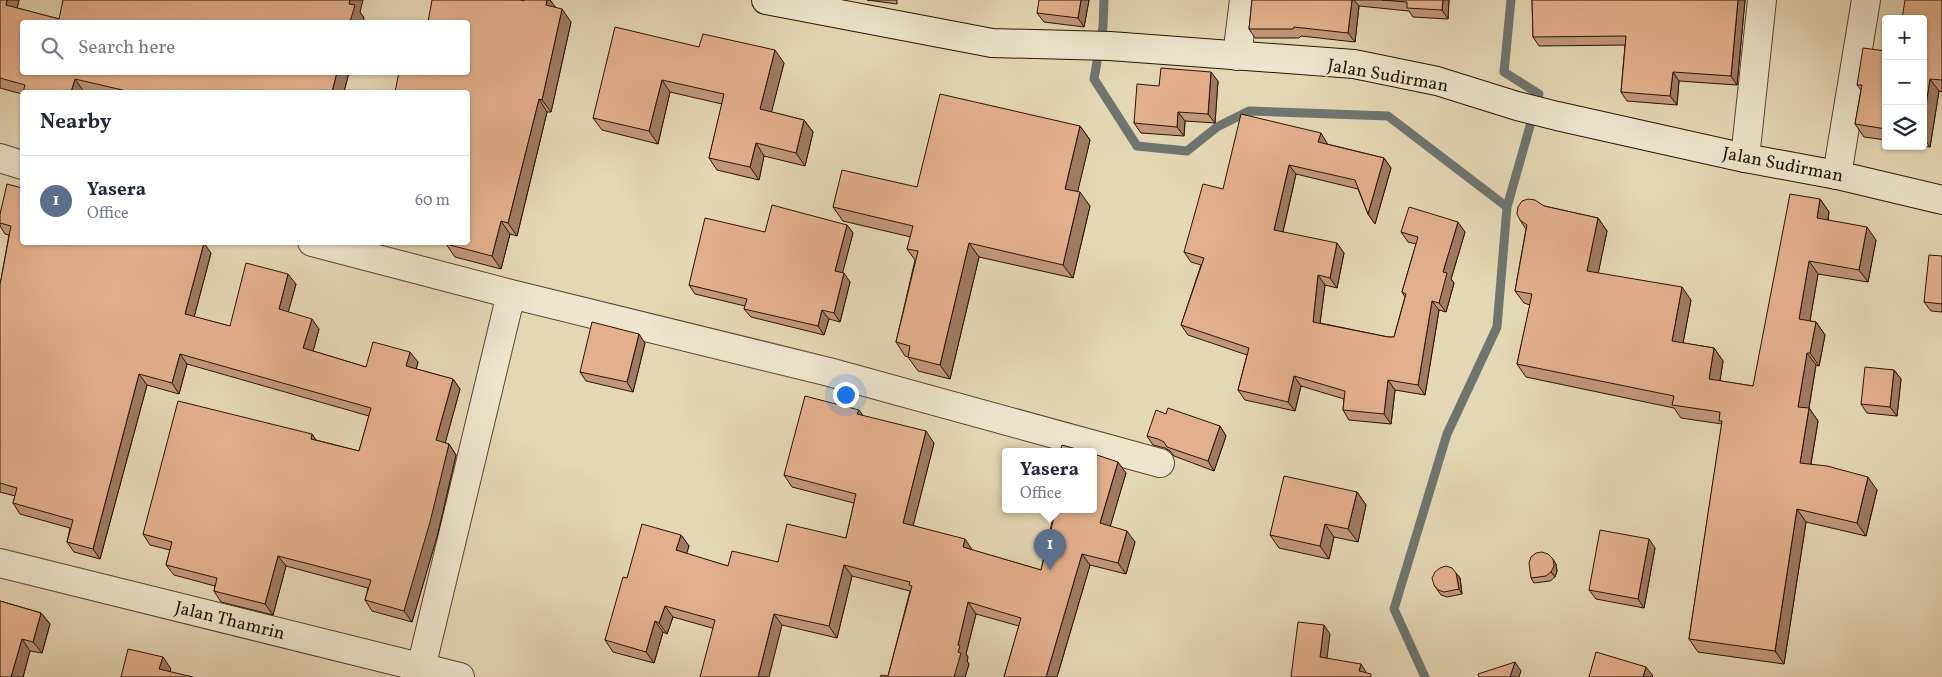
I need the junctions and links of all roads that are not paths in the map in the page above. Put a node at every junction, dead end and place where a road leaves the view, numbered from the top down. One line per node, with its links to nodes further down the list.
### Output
1 (766, 0): 5 (street, Jalan Sudirman)
2 (1244, 0): 5 (street)
3 (1762, 0): 7 (street)
4 (1866, 0): 9 (street)
5 (1237, 56): 7 (street, Jalan Sudirman)
6 (0, 158): 8 (street)
7 (1745, 158): 9 (street, Jalan Sudirman)
8 (20, 164)
9 (1837, 175): 10 (street, Jalan Sudirman)
10 (1942, 200)
11 (324, 245): 12 (street)
12 (512, 294): 13 (street); 15 (street)
13 (1160, 463)
14 (0, 563): 15 (street, Jalan Thamrin)
15 (421, 668): 16 (street, Jalan Thamrin)
16 (460, 677)

